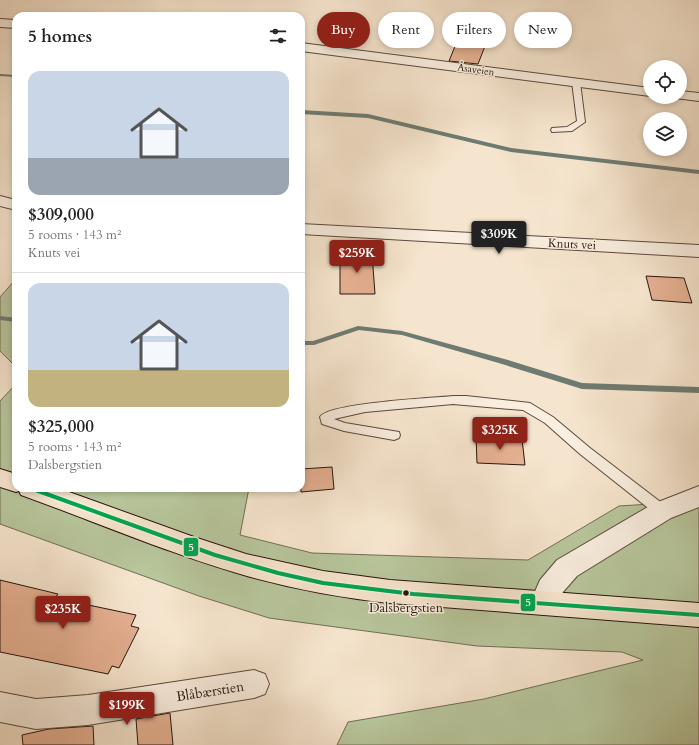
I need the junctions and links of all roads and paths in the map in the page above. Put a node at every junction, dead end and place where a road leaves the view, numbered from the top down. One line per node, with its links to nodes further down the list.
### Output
1 (0, 23): 2 (street)
2 (12, 24)
3 (305, 47): 4 (street, Åsaveien)
4 (576, 82): 5 (street, Åsaveien); 8 (lane)
5 (643, 91)
6 (687, 96): 7 (street)
7 (699, 97)
8 (555, 130)
9 (0, 201): 10 (street)
10 (12, 204)
11 (305, 229): 12 (street, Knuts vei)
12 (699, 251)
13 (394, 435): 18 (lane)
14 (0, 478): 15 (main road)
15 (12, 482)
16 (42, 492): 19 (main road)
17 (699, 496): 18 (street)
18 (662, 511): 19 (street)
19 (544, 603): 20 (main road)
20 (699, 615)
21 (254, 684): 22 (street, Blåbærstien)
22 (0, 708)

